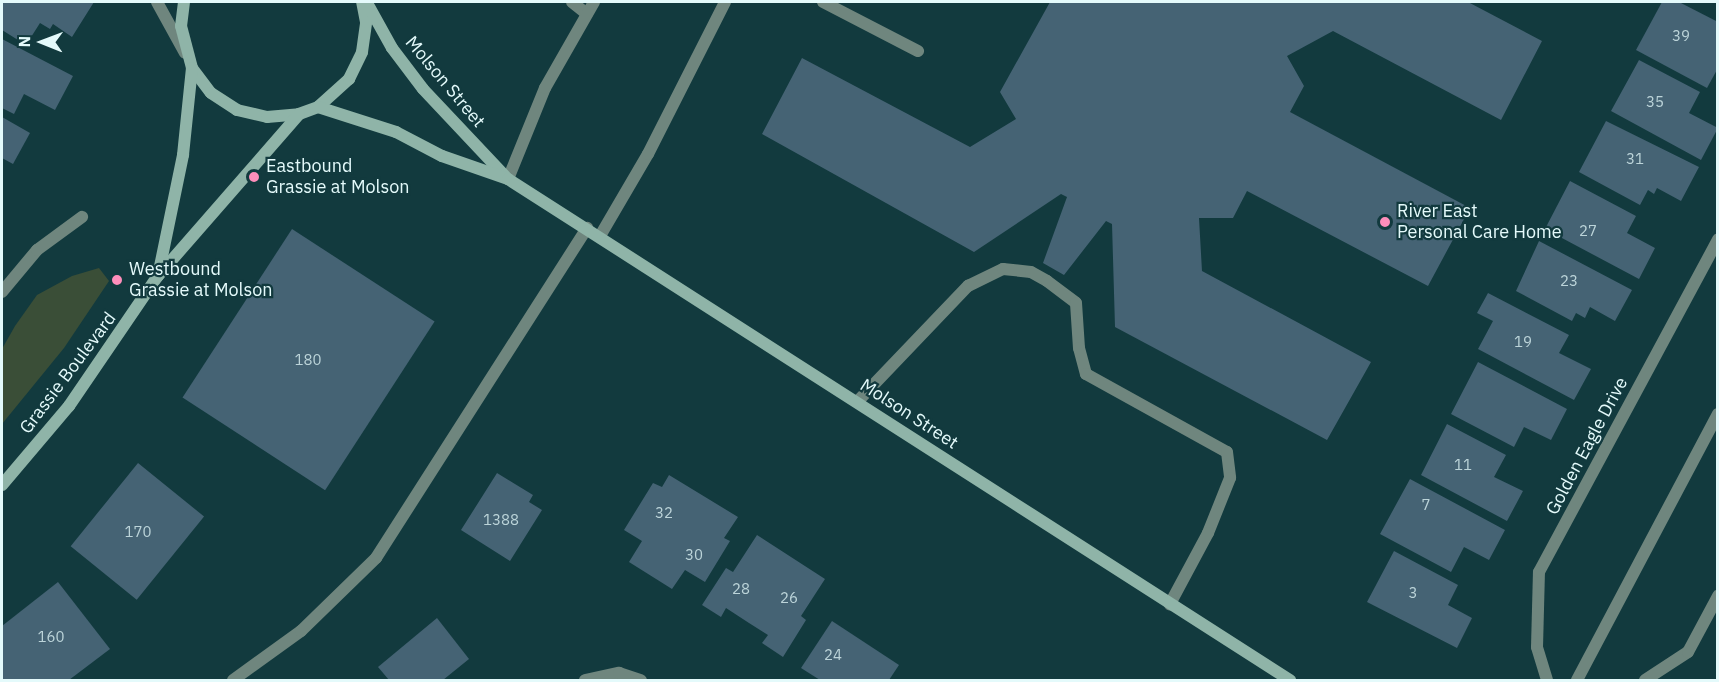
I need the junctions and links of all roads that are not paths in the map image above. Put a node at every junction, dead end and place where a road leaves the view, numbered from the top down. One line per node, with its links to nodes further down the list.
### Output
1 (157, 2): 10 (street)
2 (184, 2): 10 (street)
3 (364, 2): 12 (street); 14 (street, Molson Street)
4 (572, 2): 8 (street)
5 (594, 2): 8 (street)
6 (725, 2): 17 (street)
7 (824, 2): 9 (street)
8 (587, 14): 14 (street)
9 (918, 51)
10 (185, 53): 11 (street)
11 (192, 68): 13 (street); 19 (street, Grassie Boulevard)
12 (318, 107): 13 (street); 14 (street, Molson Street)
13 (299, 114): 19 (street, Grassie Boulevard)
14 (508, 179): 16 (street, Molson Street)
15 (82, 217): 20 (street)
16 (587, 228): 17 (street, Molson Street); 26 (street)
17 (600, 236): 21 (street, Molson Street)
18 (1718, 239): 30 (street, Golden Eagle Drive)
19 (158, 277): 23 (street, Grassie Boulevard)
20 (2, 292)
21 (857, 402): 25 (street, Molson Street); 25 (street)
22 (1718, 414): 31 (street)
23 (2, 485)
24 (1718, 596): 32 (street)
25 (1170, 604): 29 (street, Molson Street)
26 (232, 681)
27 (585, 681): 28 (street)
28 (641, 681)
29 (1290, 681)
30 (1547, 681)
31 (1577, 681)
32 (1645, 681)

